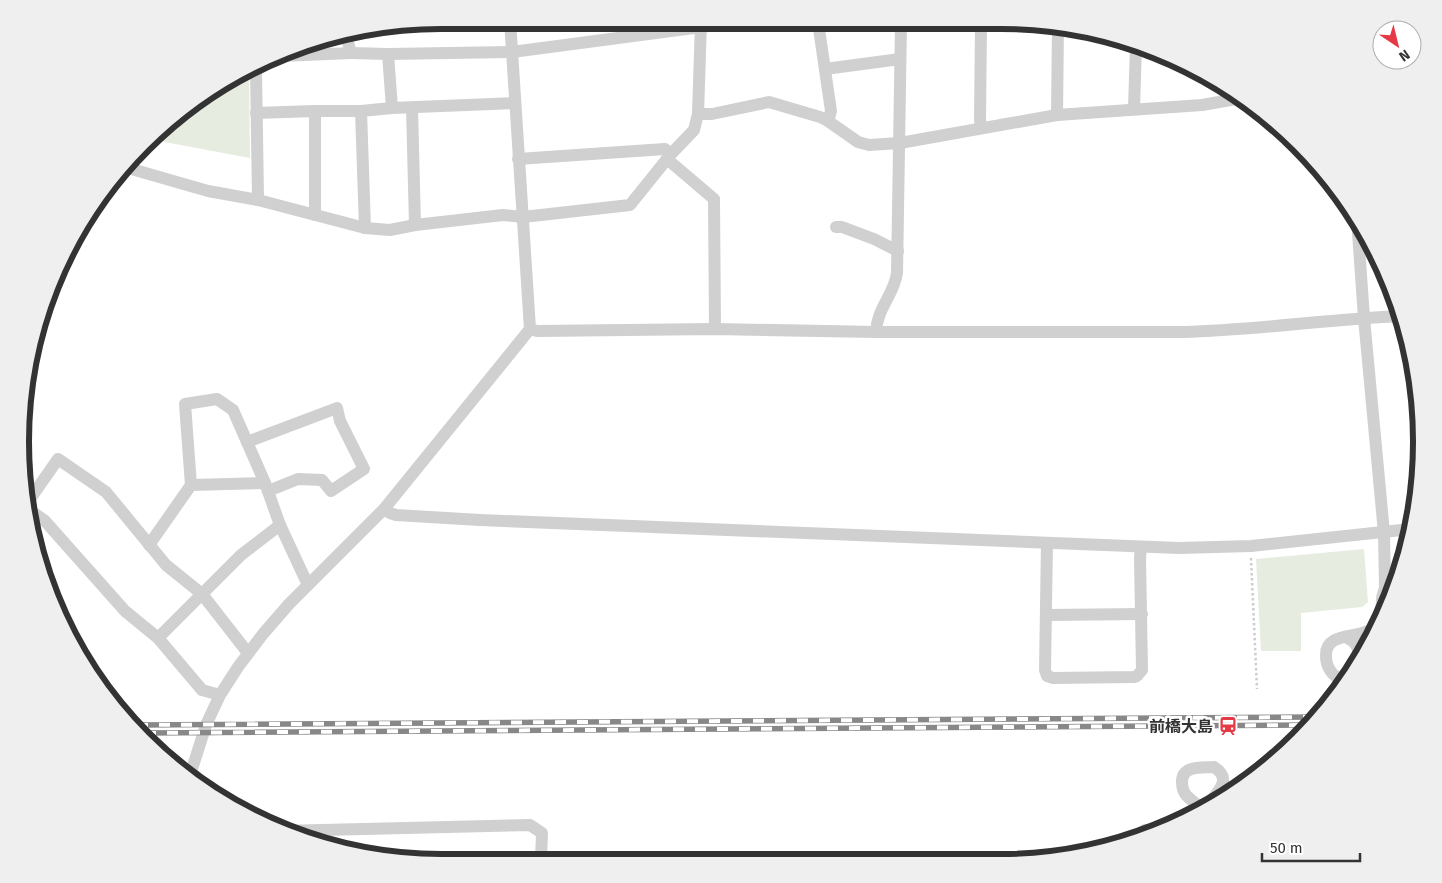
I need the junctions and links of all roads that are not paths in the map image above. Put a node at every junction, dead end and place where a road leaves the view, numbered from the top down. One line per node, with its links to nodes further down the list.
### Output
1 (511, 29): 9 (street)
2 (667, 29): 9 (street)
3 (701, 29): 25 (street)
4 (819, 29): 15 (street)
5 (901, 29): 14 (street)
6 (981, 29): 28 (street)
7 (1058, 33): 26 (street)
8 (347, 40): 11 (street)
9 (512, 52): 12 (street); 18 (street)
10 (1136, 52): 21 (street)
11 (351, 53): 12 (street); 13 (street)
12 (388, 54): 19 (street)
13 (297, 55)
14 (900, 59): 15 (street); 29 (street)
15 (825, 69): 27 (street)
16 (256, 73): 24 (street)
17 (1231, 98): 21 (street)
18 (515, 103): 20 (street); 31 (street)
19 (392, 108): 20 (street); 23 (street)
20 (412, 108): 36 (street)
21 (1134, 108): 26 (street)
22 (315, 111): 23 (street); 24 (street); 34 (street)
23 (361, 111): 38 (street)
24 (256, 113): 33 (street)
25 (698, 114): 27 (street); 30 (street)
26 (1058, 115): 28 (street)
27 (828, 121): 29 (street)
28 (981, 128): 29 (street)
29 (900, 143): 40 (street)
30 (669, 156): 31 (street); 35 (street); 44 (street)
31 (518, 159): 35 (street)
32 (131, 169): 33 (street)
33 (258, 200): 34 (street)
34 (315, 215): 38 (street)
35 (523, 218): 36 (street); 43 (street)
36 (415, 225): 38 (street)
37 (836, 227): 40 (street)
38 (365, 228)
39 (1358, 235): 42 (street)
40 (898, 251): 45 (street)
41 (1393, 316): 42 (street)
42 (1364, 318): 45 (street); 54 (street)
43 (530, 330): 44 (street); 50 (street)
44 (715, 330): 45 (street)
45 (876, 332)
46 (247, 442): 47 (street); 48 (street); 48 (street)
47 (191, 485): 48 (street); 56 (street)
48 (266, 487): 52 (street)
49 (32, 496): 56 (street)
50 (384, 509): 55 (street); 58 (street)
51 (36, 514): 65 (street)
52 (280, 525): 58 (street); 60 (street)
53 (1403, 530): 54 (street)
54 (1384, 532): 57 (street); 59 (street)
55 (1047, 543): 57 (street); 62 (street)
56 (150, 544): 60 (street)
57 (1142, 547): 61 (street)
58 (308, 585): 67 (street)
59 (1387, 586)
60 (202, 594): 65 (street); 67 (street)
61 (1142, 614): 62 (street); 62 (street)
62 (1046, 615)
63 (1367, 632): 64 (street)
64 (1345, 636): 66 (street); 68 (street)
65 (158, 638): 69 (street)
66 (1357, 649)
67 (248, 653): 69 (street)
68 (1339, 679)
69 (220, 696): 70 (street)
70 (191, 770)
71 (305, 830): 72 (street)
72 (541, 854)

